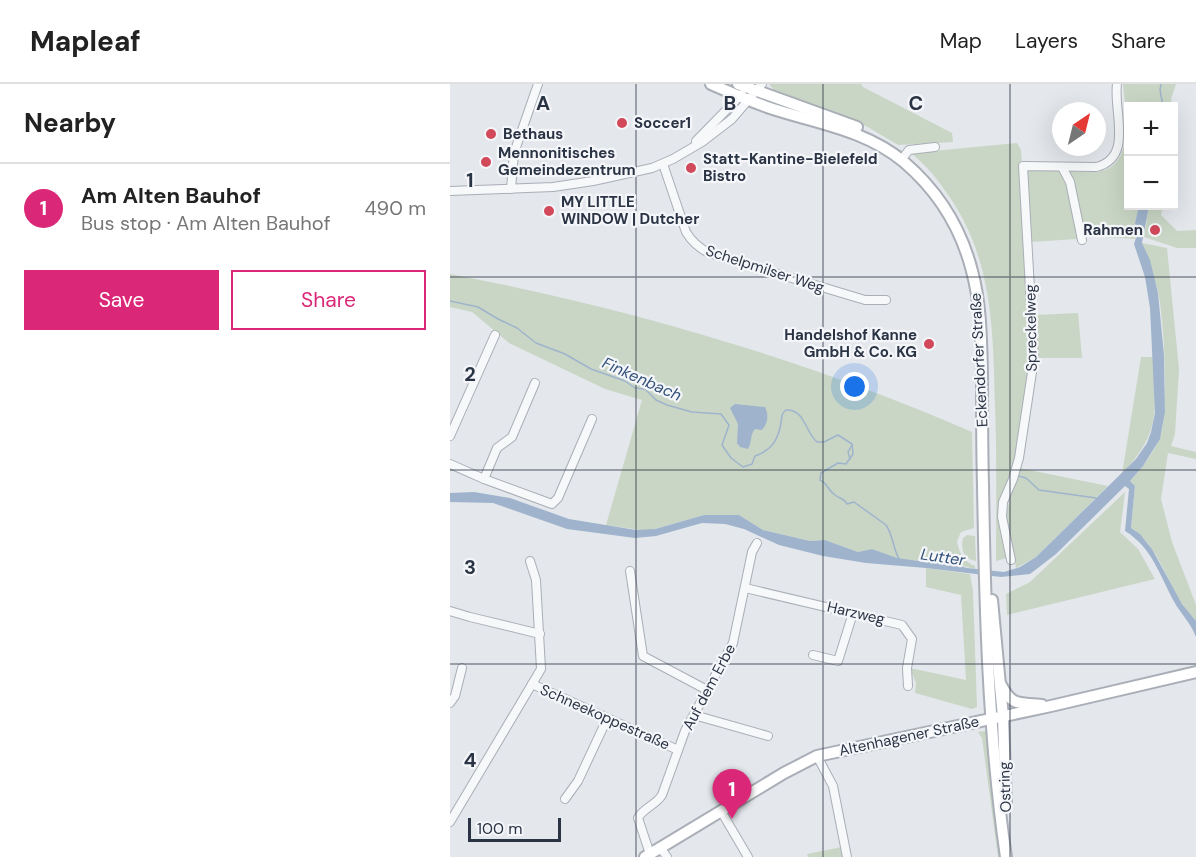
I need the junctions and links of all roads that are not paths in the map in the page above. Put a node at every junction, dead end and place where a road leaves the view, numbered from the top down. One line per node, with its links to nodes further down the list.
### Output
1 (538, 84): 10 (street)
2 (711, 84): 5 (main road, Eckendorfer Straße)
3 (1117, 84): 9 (street)
4 (751, 86): 5 (street); 7 (main road, Eckendorfer Straße)
5 (744, 98): 8 (street); 21 (main road, Eckendorfer Straße)
6 (935, 147): 7 (street)
7 (905, 155): 21 (main road, Eckendorfer Straße)
8 (663, 164): 10 (street); 13 (street, Schelpmilser Weg)
9 (1062, 166): 12 (street); 22 (street, Spreckelweg)
10 (511, 189): 11 (street)
11 (450, 191)
12 (1082, 240)
13 (886, 300)
14 (495, 335): 17 (street)
15 (535, 383): 19 (street)
16 (592, 418): 19 (street)
17 (450, 436)
18 (450, 464): 19 (street)
19 (484, 479)
20 (757, 543): 25 (street, Auf dem Erbe)
21 (987, 558): 26 (main road, Eckendorfer Straße)
22 (1011, 560)
23 (530, 561): 29 (street)
24 (630, 571): 36 (street)
25 (745, 588): 28 (street, Harzweg); 36 (street, Auf dem Erbe)
26 (988, 591): 33 (main road, Eckendorfer Straße); 40 (main road, Eckendorfer Straße)
27 (450, 610): 29 (street)
28 (853, 613): 30 (street); 35 (street, Harzweg)
29 (540, 634): 34 (street)
30 (813, 655)
31 (462, 668): 37 (street)
32 (1196, 672): 38 (main road, Altenhagener Straße)
33 (999, 682): 38 (main road); 40 (main road, Eckendorfer Straße)
34 (532, 684): 41 (street, Schneekoppestraße); 47 (street)
35 (908, 687)
36 (707, 690): 39 (street, Auf dem Erbe)
37 (450, 704)
38 (1051, 706): 40 (main road, Altenhagener Straße)
39 (693, 715): 42 (street); 43 (street, Auf dem Erbe)
40 (997, 717): 44 (main road, Altenhagener Straße); 53 (main road, Ostring); 54 (main road, Ostring)
41 (608, 719): 43 (street, Schneekoppestraße); 45 (street)
42 (768, 736)
43 (678, 750): 49 (street, Auf dem Erbe)
44 (817, 756): 46 (main road, Altenhagener Straße); 52 (street)
45 (565, 799)
46 (721, 811): 48 (main road, Altenhagener Straße); 51 (street)
47 (450, 822)
48 (660, 847): 49 (main road, Altenhagener Straße); 50 (street)
49 (647, 855)
50 (667, 857)
51 (748, 857)
52 (847, 857)
53 (1006, 857)
54 (1011, 857)

